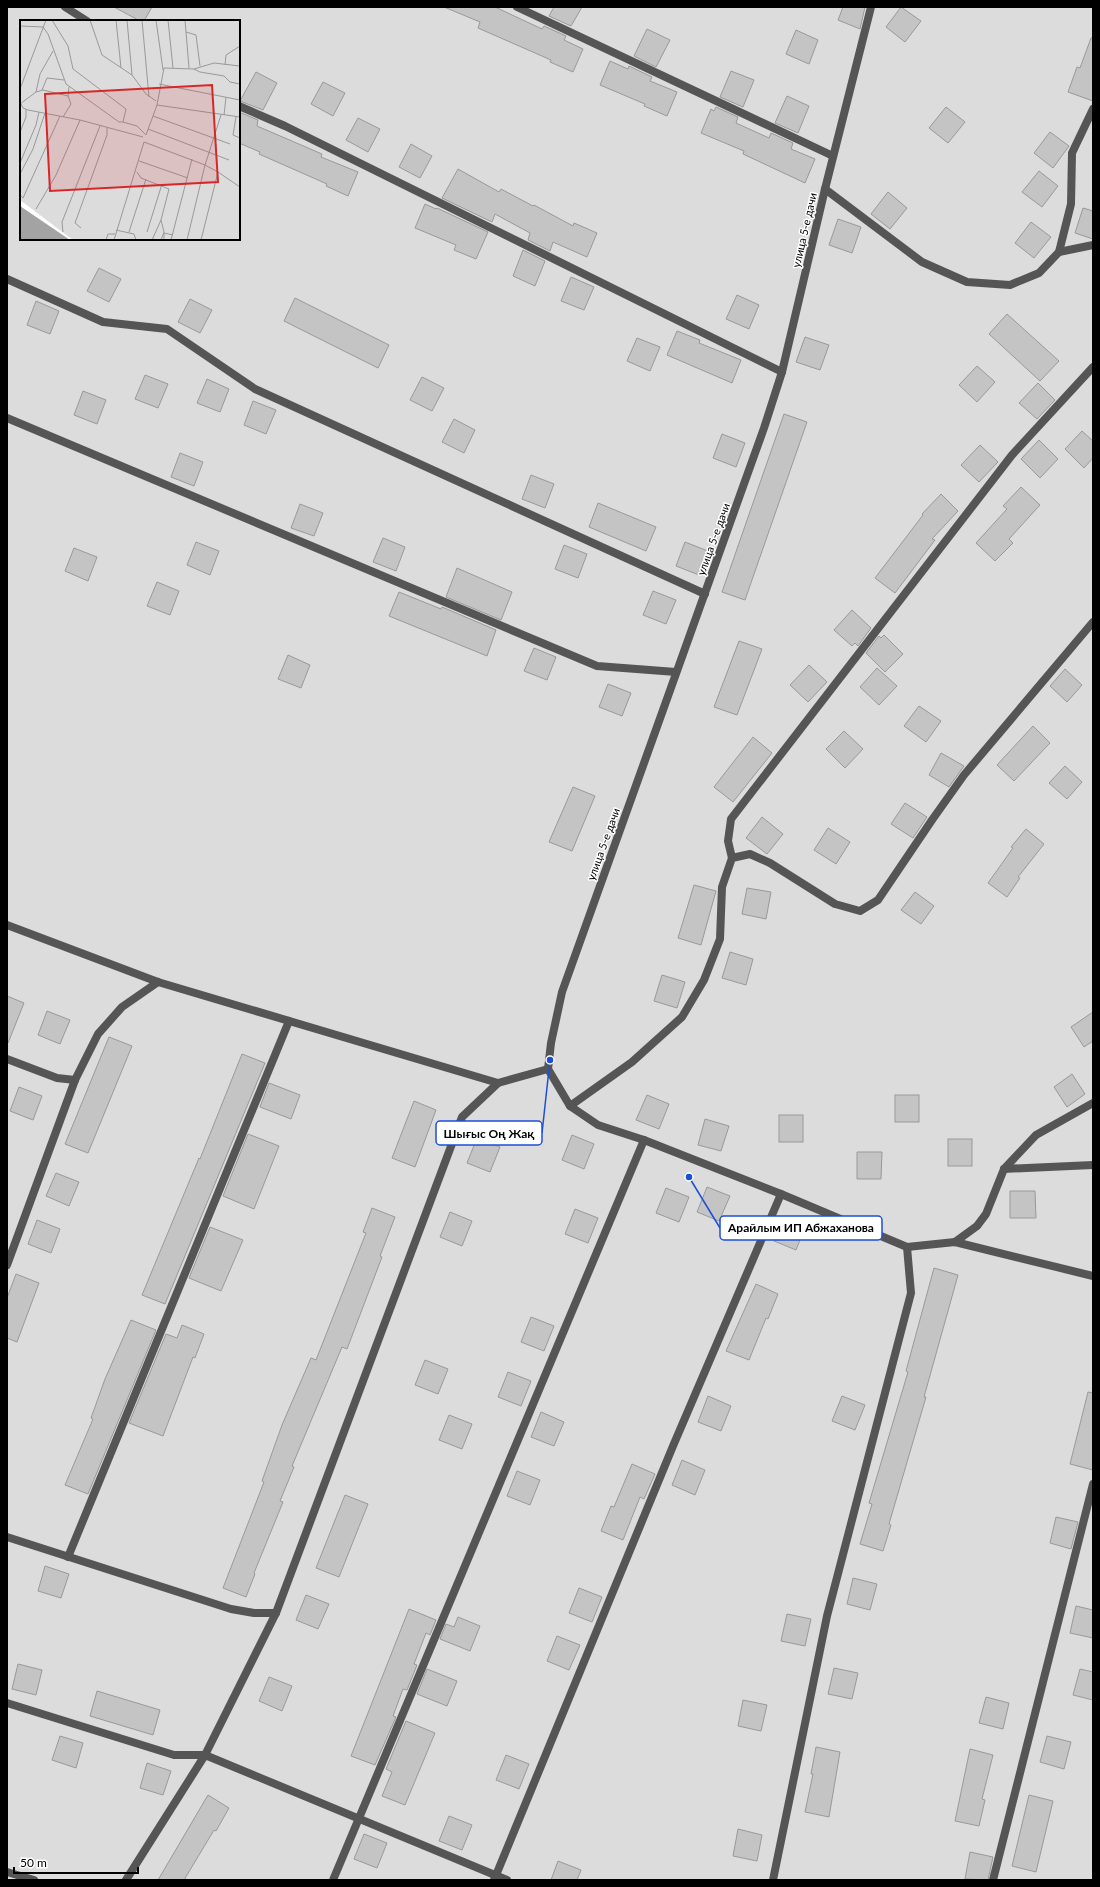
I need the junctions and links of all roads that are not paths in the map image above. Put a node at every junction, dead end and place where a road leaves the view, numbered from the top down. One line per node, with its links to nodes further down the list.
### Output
1 (65, 7): 4 (street)
2 (517, 7): 7 (street)
3 (871, 7): 7 (street, улица 5-е дачи)
4 (85, 20)
5 (240, 106): 13 (street)
6 (1093, 109): 10 (street)
7 (834, 156): 8 (street, улица 5-е дачи)
8 (825, 189): 10 (street); 13 (street, улица 5-е дачи)
9 (1093, 245): 10 (street)
10 (1059, 252)
11 (7, 279): 15 (street)
12 (1093, 367): 18 (street)
13 (782, 372): 15 (street, улица 5-е дачи)
14 (7, 418): 17 (street)
15 (705, 594): 17 (street, улица 5-е дачи)
16 (1093, 622): 18 (street)
17 (676, 672): 23 (street, улица 5-е дачи)
18 (732, 858): 27 (street)
19 (7, 925): 20 (street)
20 (158, 982): 21 (street); 24 (street)
21 (289, 1021): 25 (street); 38 (street)
22 (7, 1059): 24 (street)
23 (548, 1069): 25 (street); 27 (street)
24 (74, 1080): 34 (street)
25 (498, 1083): 39 (street)
26 (1093, 1103): 30 (street)
27 (570, 1106): 28 (street)
28 (644, 1140): 31 (street); 42 (street)
29 (1093, 1165): 30 (street)
30 (1004, 1169): 32 (street)
31 (781, 1194): 33 (street); 44 (street)
32 (955, 1242): 33 (street); 35 (street)
33 (908, 1247): 49 (street)
34 (8, 1262)
35 (1093, 1276)
36 (1093, 1484): 50 (street)
37 (7, 1537): 38 (street)
38 (68, 1557): 39 (street)
39 (276, 1613): 41 (street)
40 (7, 1702): 41 (street)
41 (205, 1755): 42 (street); 46 (street)
42 (360, 1819): 44 (street); 47 (street)
43 (7, 1872): 45 (street)
44 (495, 1878): 48 (street)
45 (34, 1880)
46 (126, 1880)
47 (333, 1880)
48 (506, 1880)
49 (773, 1880)
50 (993, 1880)

